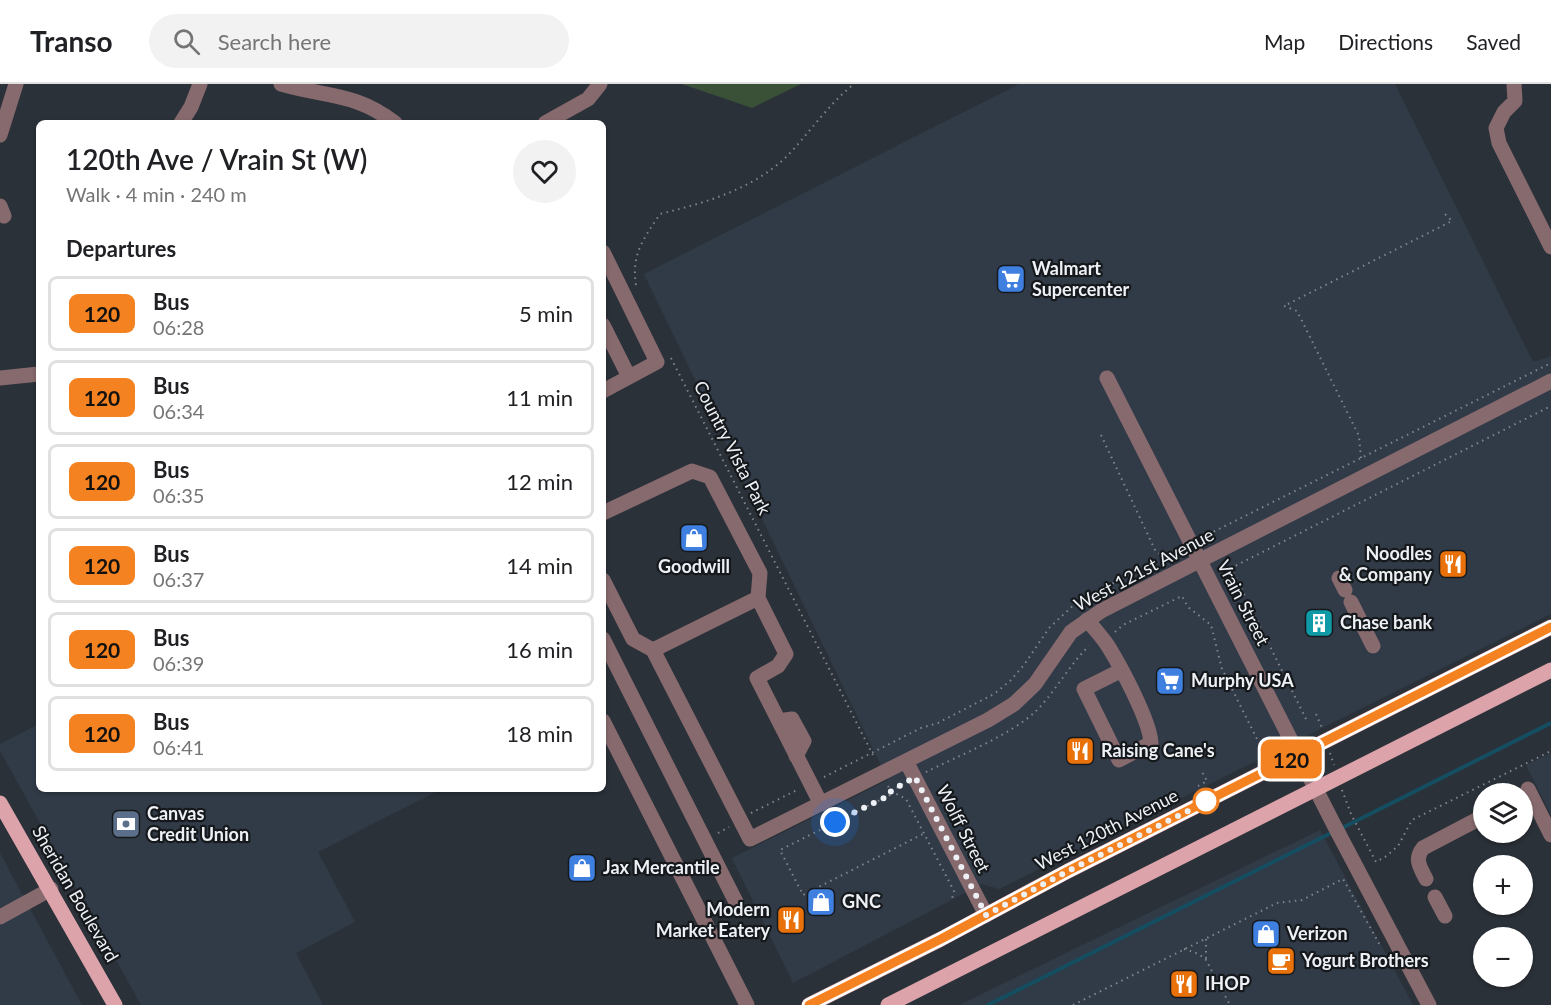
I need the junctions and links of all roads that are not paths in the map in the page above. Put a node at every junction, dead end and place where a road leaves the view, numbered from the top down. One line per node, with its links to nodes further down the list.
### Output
1 (16, 84): 9 (street)
2 (200, 84): 6 (street)
3 (281, 84): 7 (street)
4 (600, 84): 8 (street)
5 (1514, 84): 10 (street)
6 (184, 120)
7 (391, 120)
8 (550, 120)
9 (0, 135)
10 (1551, 247)
11 (606, 258): 14 (street)
12 (606, 331): 14 (street)
13 (36, 374): 15 (street)
14 (629, 377): 18 (street)
15 (0, 378)
16 (1107, 378): 20 (street, Vrain Street)
17 (1551, 381): 20 (street, West 121st Avenue)
18 (606, 386)
19 (606, 512): 23 (street)
20 (1200, 561): 24 (street, West 121st Avenue); 32 (street, Vrain Street)
21 (606, 586): 28 (street)
22 (1345, 590): 27 (street)
23 (758, 598): 28 (street); 37 (street)
24 (1087, 620): 30 (street); 33 (street, West 121st Avenue)
25 (1551, 627): 32 (main road, West 120th Avenue)
26 (606, 645): 43 (street)
27 (1373, 646)
28 (653, 650): 37 (street, West 121st Avenue)
29 (1551, 670): 34 (main road)
30 (1120, 671): 30 (street)
31 (606, 728): 48 (street)
32 (1299, 755): 34 (street, Vrain Street); 46 (main road, West 120th Avenue)
33 (906, 761): 37 (street, West 121st Avenue); 46 (street, Wolff Street)
34 (1315, 788): 51 (main road); 52 (street, Vrain Street)
35 (1533, 800): 39 (street)
36 (0, 803): 41 (main road, Sheridan Boulevard)
37 (821, 804)
38 (1473, 822): 40 (street)
39 (1551, 835)
40 (1426, 879)
41 (51, 889): 45 (street); 47 (main road, Sheridan Boulevard)
42 (1435, 897): 44 (street)
43 (737, 904)
44 (1445, 916)
45 (0, 917)
46 (983, 917): 49 (main road, West 120th Avenue); 50 (main road)
47 (115, 1005)
48 (747, 1005)
49 (809, 1005)
50 (831, 1005)
51 (888, 1005)
52 (1430, 1005)

